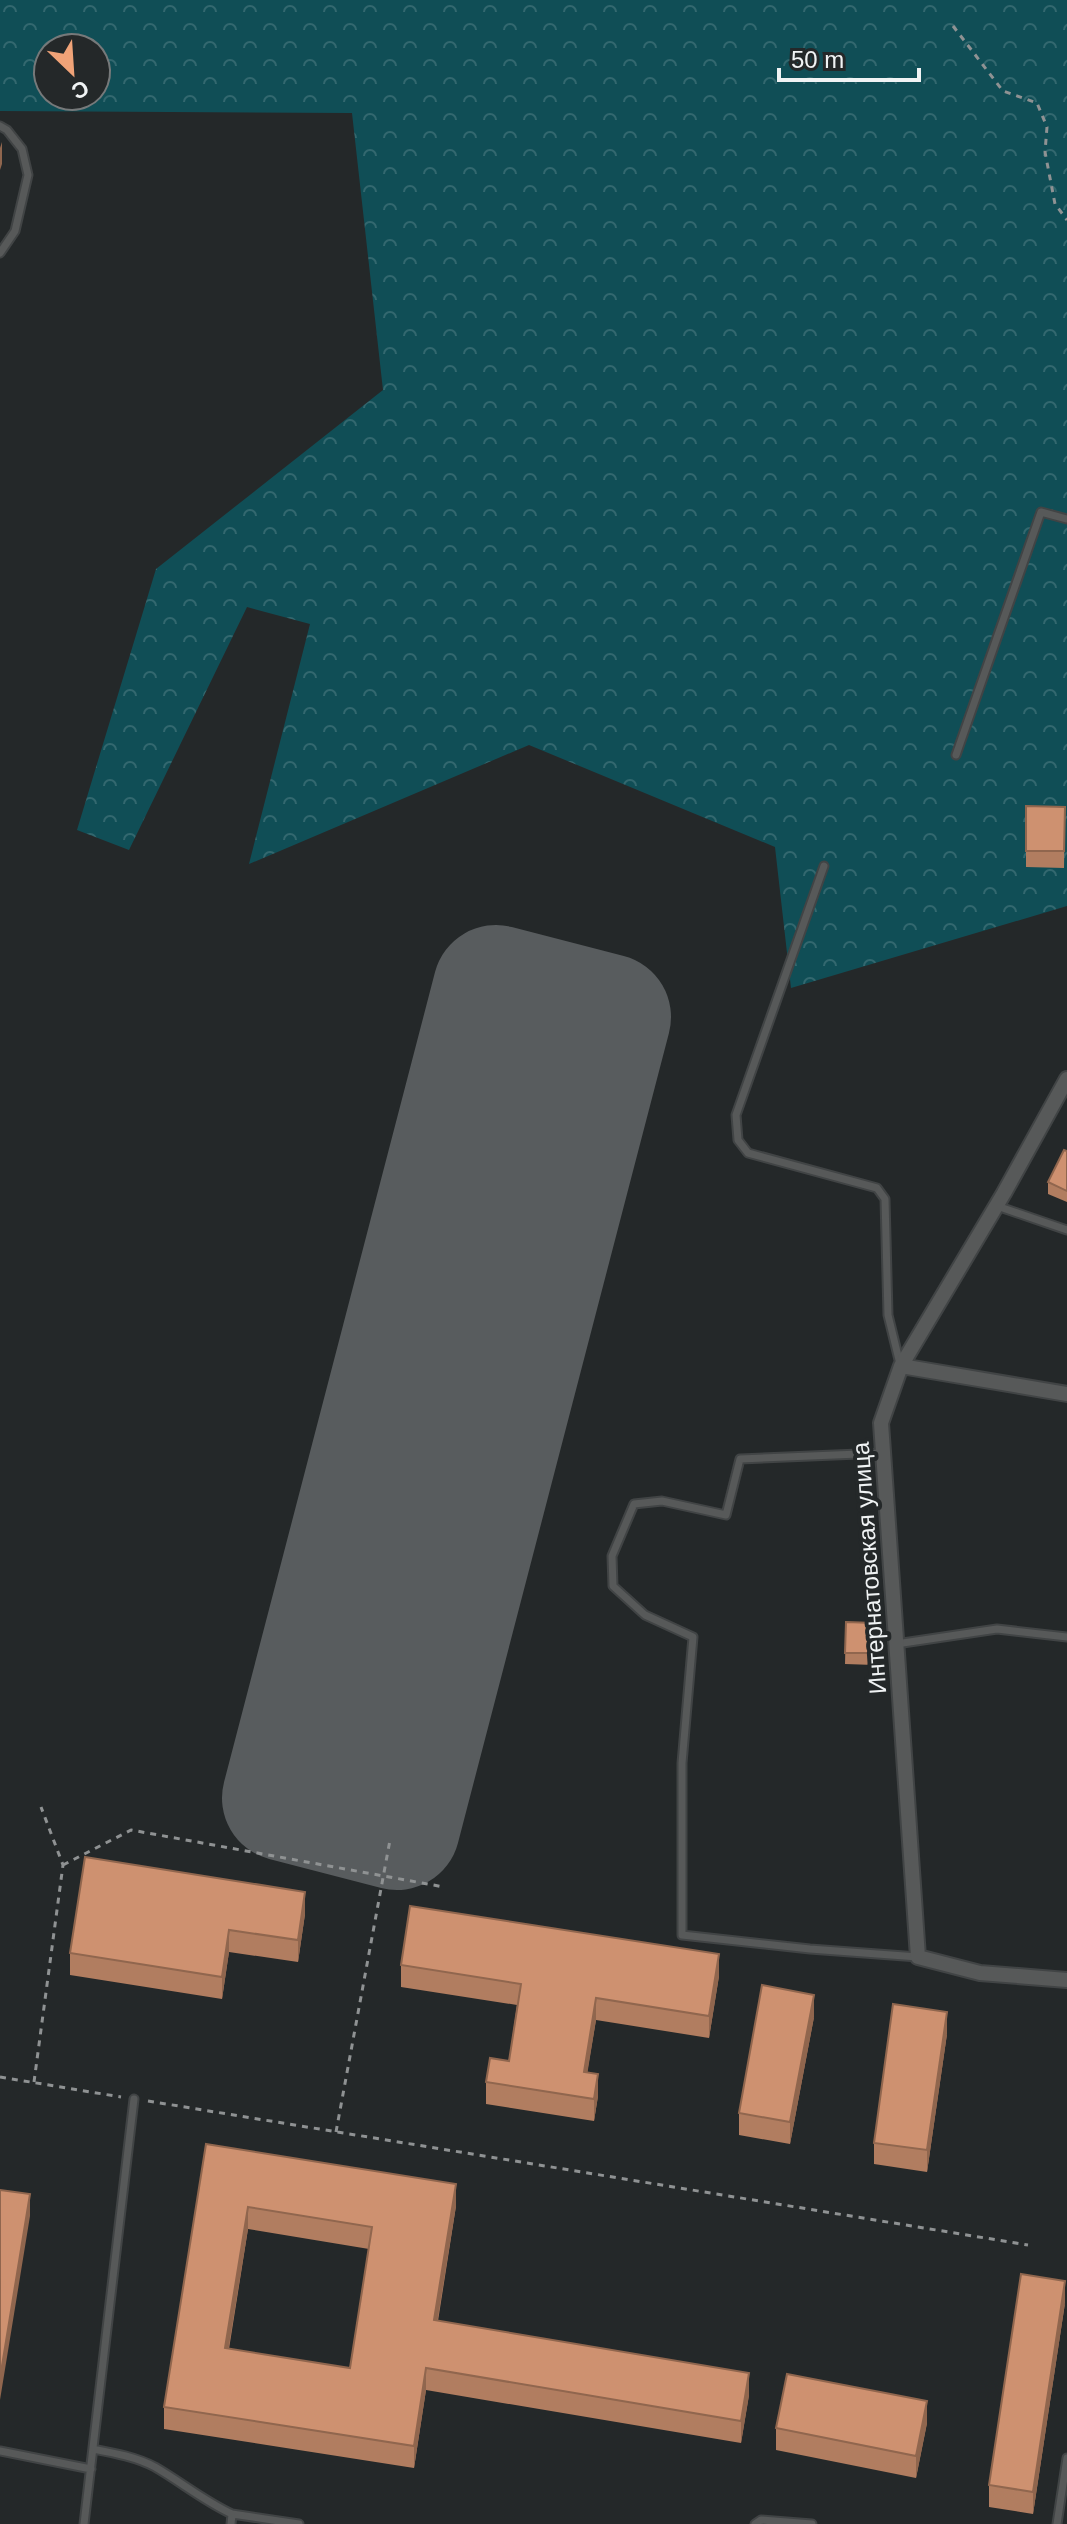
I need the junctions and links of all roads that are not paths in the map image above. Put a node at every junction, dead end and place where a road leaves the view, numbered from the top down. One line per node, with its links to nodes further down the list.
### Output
1 (0, 126): 2 (lane)
2 (0, 253)
3 (1067, 519): 4 (lane)
4 (956, 755)
5 (824, 866): 9 (lane)
6 (1067, 1079): 7 (street, Интернатовская улица)
7 (996, 1206): 8 (lane); 9 (street, Интернатовская улица)
8 (1067, 1230)
9 (901, 1366): 10 (street); 11 (street, Интернатовская улица)
10 (1067, 1394)
11 (883, 1453): 13 (street, Интернатовская улица); 14 (lane)
12 (1067, 1637): 13 (lane)
13 (896, 1644): 14 (street, Интернатовская улица)
14 (918, 1957): 15 (street)
15 (1067, 1980)
16 (134, 2099): 17 (lane)
17 (93, 2449): 20 (lane); 21 (lane)
18 (0, 2451): 20 (lane)
19 (1067, 2458): 27 (lane)
20 (91, 2469): 22 (lane)
21 (232, 2514): 23 (lane); 24 (lane)
22 (84, 2524)
23 (231, 2524)
24 (299, 2524)
25 (755, 2524): 26 (lane)
26 (812, 2524)
27 (1057, 2524)

